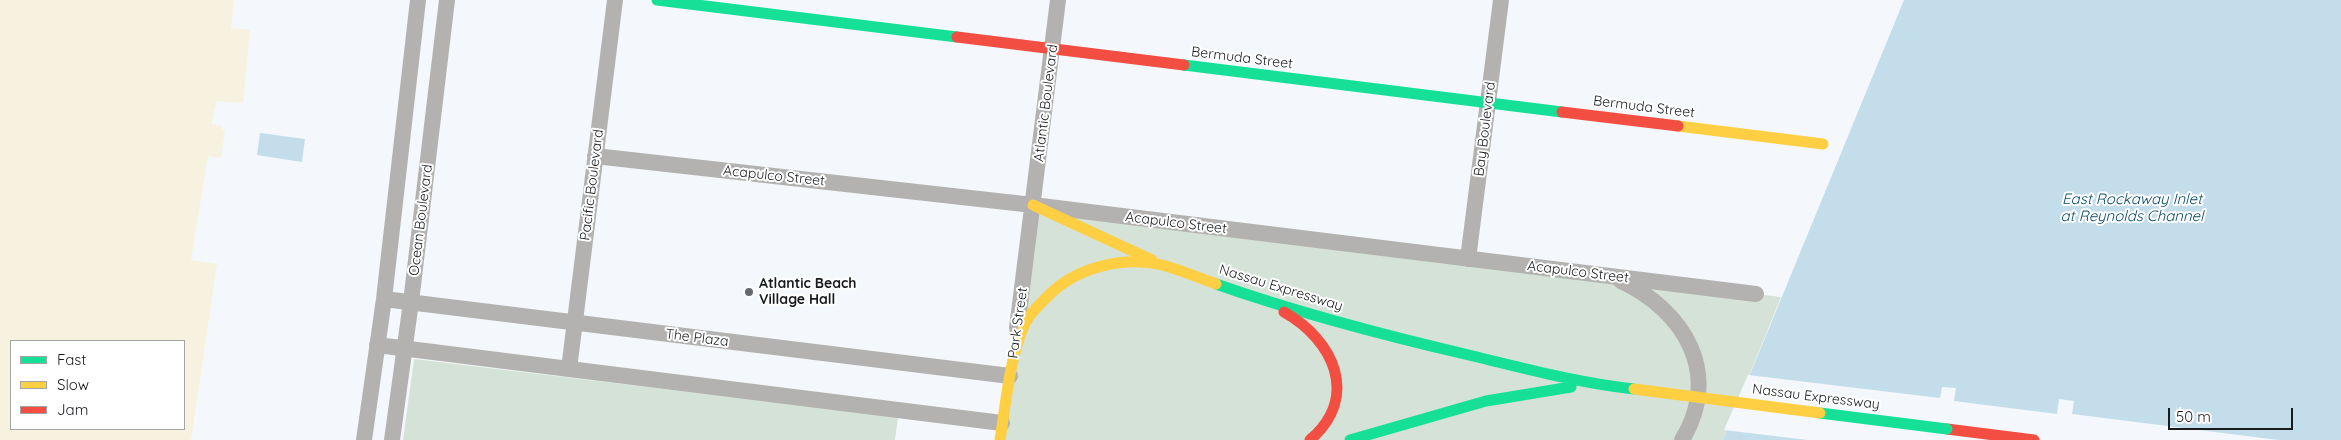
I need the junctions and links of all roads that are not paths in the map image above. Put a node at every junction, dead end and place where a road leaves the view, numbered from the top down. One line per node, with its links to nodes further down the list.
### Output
1 (418, 0): 16 (street, Ocean Boulevard)
2 (447, 0): 17 (street, Ocean Boulevard)
3 (614, 0): 10 (street, Pacific Boulevard)
4 (657, 0): 7 (main road, Bermuda Street)
5 (1058, 0): 7 (street, Atlantic Boulevard)
6 (1501, 0): 8 (street, Bay Boulevard)
7 (1052, 50): 8 (main road, Bermuda Street); 11 (street, Atlantic Boulevard)
8 (1488, 103): 9 (main road, Bermuda Street); 12 (street, Bay Boulevard)
9 (1822, 144)
10 (595, 156): 11 (street, Acapulco Street); 19 (street, Pacific Boulevard)
11 (1033, 205): 12 (street, Acapulco Street); 13 (main road); 23 (street, Park Street)
12 (1468, 259): 14 (street, Acapulco Street)
13 (1162, 265): 18 (main road, Nassau Expressway); 23 (main road, Nassau Expressway)
14 (1610, 276): 15 (street, Acapulco Street); 31 (street)
15 (1756, 294)
16 (384, 299): 17 (street, The Plaza); 20 (street, Ocean Boulevard)
17 (411, 302): 19 (street, The Plaza); 21 (street, Ocean Boulevard)
18 (1268, 302): 24 (main road, Nassau Expressway); 29 (main road)
19 (574, 322): 22 (street, Pacific Boulevard); 23 (street, The Plaza)
20 (377, 345): 21 (street); 26 (street, Ocean Boulevard)
21 (405, 349): 22 (street); 27 (street, Ocean Boulevard)
22 (569, 369): 25 (street)
23 (1010, 374): 25 (main road, Park Street)
24 (1595, 385): 30 (main road, Nassau Expressway); 32 (main road, Nassau Expressway, bridge)
25 (1002, 424): 28 (main road, Park Street)
26 (364, 440)
27 (392, 440)
28 (1001, 440)
29 (1310, 440)
30 (1350, 440)
31 (1682, 440)
32 (2034, 440)

